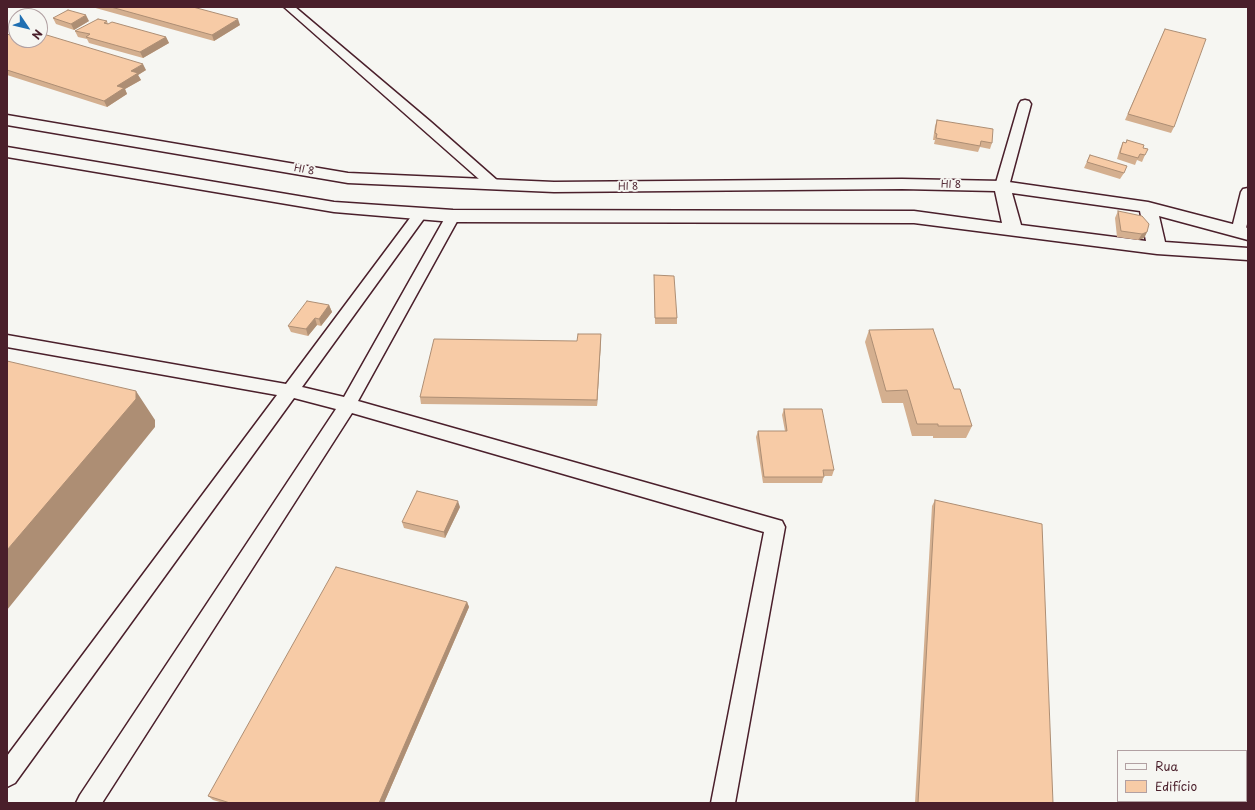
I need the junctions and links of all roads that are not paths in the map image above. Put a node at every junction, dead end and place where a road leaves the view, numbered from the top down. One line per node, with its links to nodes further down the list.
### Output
1 (289, 7): 7 (lane)
2 (1025, 104): 9 (lane)
3 (7, 120): 4 (street, HI 8)
4 (55, 127): 5 (street); 6 (street, HI 8)
5 (13, 153): 12 (street)
6 (348, 178): 7 (street, HI 8); 12 (street)
7 (493, 184): 10 (street, HI 8)
8 (902, 184): 9 (street, HI 8); 10 (street, HI 8); 17 (street)
9 (1002, 186): 13 (street, HI 8); 18 (street)
10 (554, 187): 16 (street)
11 (1248, 192): 19 (lane)
12 (334, 207): 14 (street)
13 (1148, 207): 19 (street, HI 8); 20 (street)
14 (421, 213): 15 (street); 23 (lane)
15 (453, 216): 16 (street); 24 (lane)
16 (552, 217): 17 (street)
17 (914, 217): 18 (street)
18 (1013, 230): 20 (street)
19 (1243, 233)
20 (1157, 248): 21 (street)
21 (1248, 254)
22 (7, 340): 23 (lane)
23 (290, 391): 24 (lane); 25 (lane)
24 (348, 405): 26 (lane); 27 (lane)
25 (7, 775)
26 (88, 803)
27 (723, 803)

